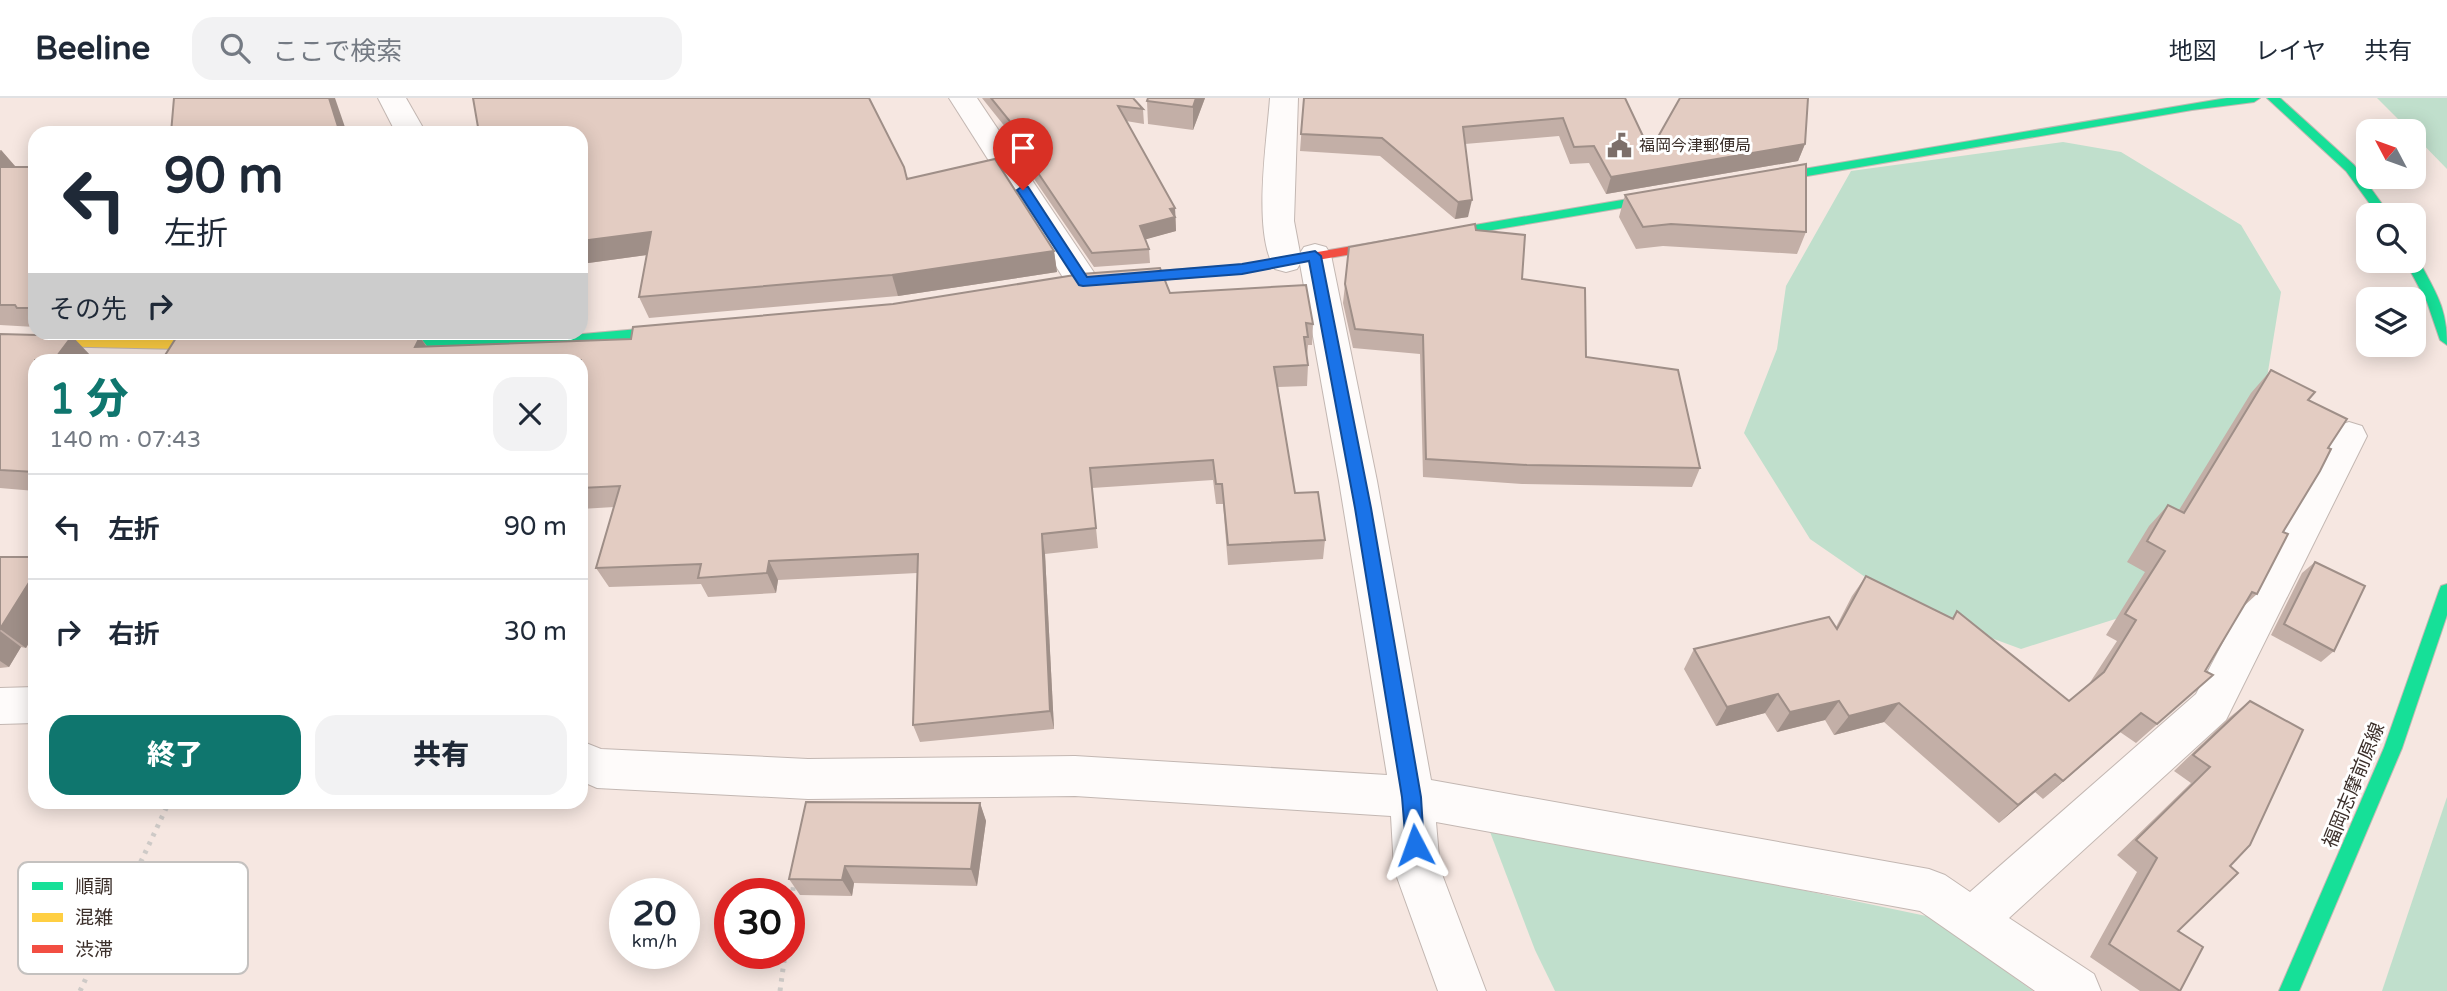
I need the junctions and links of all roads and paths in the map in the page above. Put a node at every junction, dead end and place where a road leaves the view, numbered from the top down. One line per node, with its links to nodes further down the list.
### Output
1 (392, 98): 6 (street)
2 (963, 98): 12 (street)
3 (1284, 98): 10 (street)
4 (2254, 98): 7 (street)
5 (2273, 98): 9 (street)
6 (407, 126)
7 (1740, 183)
8 (1685, 193): 10 (street)
9 (2375, 203)
10 (1301, 258): 12 (street); 25 (street)
11 (2418, 273): 18 (street)
12 (1077, 283)
13 (695, 329): 14 (street)
14 (588, 338)
15 (0, 340): 19 (street)
16 (374, 340): 17 (street)
17 (570, 340)
18 (2447, 340)
19 (249, 346)
20 (2349, 436): 30 (street)
21 (2447, 591): 37 (street, 福岡志摩前原線)
22 (28, 705): 23 (street)
23 (0, 706)
24 (588, 764): 25 (street)
25 (1412, 797): 30 (street); 35 (street)
26 (166, 809): 27 (path)
27 (141, 862)
28 (796, 868): 29 (path)
29 (795, 878)
30 (1972, 920): 36 (street)
31 (783, 969): 34 (path)
32 (88, 974): 33 (path)
33 (80, 991)
34 (780, 991)
35 (1461, 991)
36 (2077, 991)
37 (2289, 991)

